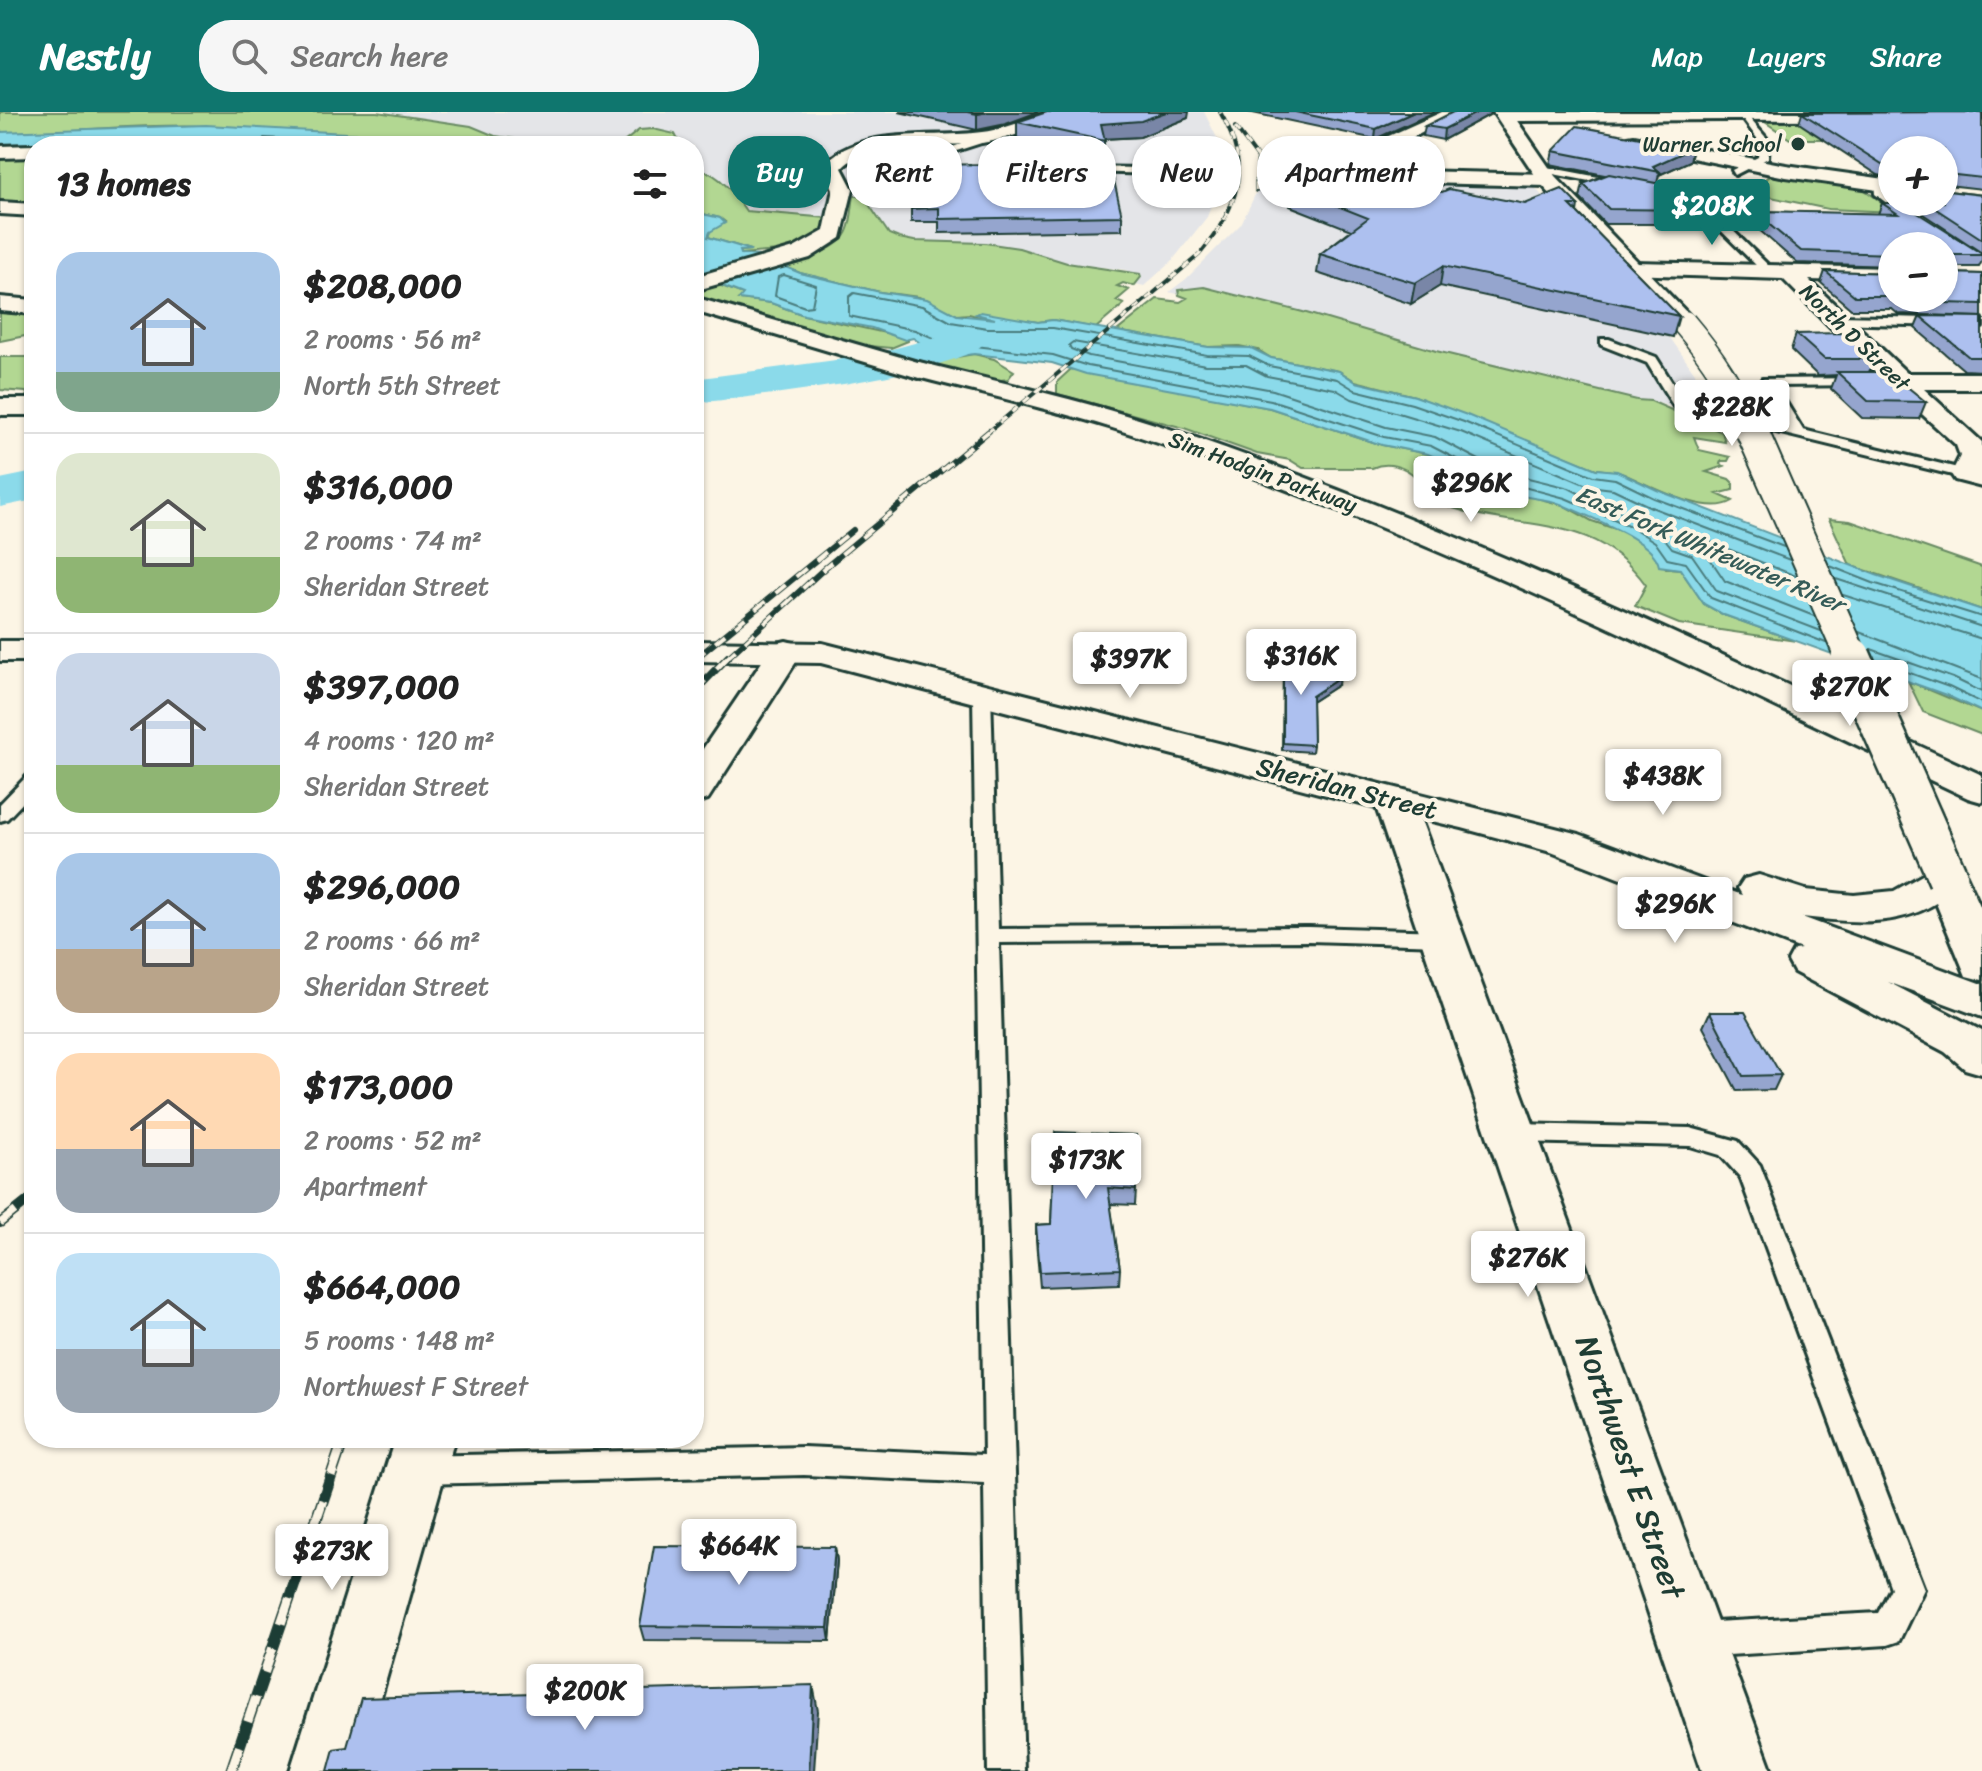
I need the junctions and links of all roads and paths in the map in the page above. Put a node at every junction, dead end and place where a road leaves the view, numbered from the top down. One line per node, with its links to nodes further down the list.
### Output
1 (1064, 112): 7 (street)
2 (1456, 112): 8 (street)
3 (1483, 112): 5 (street)
4 (1742, 113): 5 (street); 6 (street); 13 (lane)
5 (1504, 114): 13 (street); 14 (street)
6 (1982, 114)
7 (994, 136)
8 (1404, 136)
9 (978, 137): 24 (street)
10 (1551, 145): 14 (street)
11 (24, 151): 12 (street)
12 (0, 152)
13 (1741, 167): 16 (street)
14 (1540, 168): 15 (street); 17 (lane); 21 (street)
15 (1445, 172)
16 (1878, 184)
17 (1632, 187)
18 (1646, 190): 22 (lane)
19 (0, 208): 20 (street)
20 (24, 209)
21 (1634, 269): 22 (street); 48 (street, bridge)
22 (1778, 272): 23 (street); 28 (street, North D Street)
23 (1878, 275)
24 (704, 281)
25 (0, 304): 26 (street)
26 (24, 306)
27 (704, 307): 45 (street, Sim Hodgin Parkway)
28 (1837, 320): 29 (lane); 31 (street, North D Street)
29 (1982, 323)
30 (1605, 342): 35 (lane)
31 (1900, 381): 32 (street); 35 (lane); 36 (street, North D Street)
32 (1982, 381)
33 (0, 407): 34 (street)
34 (24, 407)
35 (1797, 432): 37 (lane)
36 (1975, 442): 37 (street, North D Street)
37 (1974, 476)
38 (0, 651): 39 (street)
39 (24, 651)
40 (704, 651): 41 (street, Sheridan Street)
41 (786, 651): 42 (street, Sheridan Street); 43 (street)
42 (982, 693): 46 (street, Sheridan Street); 49 (lane)
43 (704, 776)
44 (24, 790): 47 (lane)
45 (1982, 790)
46 (1394, 801): 48 (street); 50 (street, Northwest E Street); 52 (street, Sheridan Street); 53 (street)
47 (0, 815)
48 (1948, 878): 51 (street)
49 (987, 936): 50 (lane); 56 (lane)
50 (1442, 938): 54 (street, Northwest E Street)
51 (1980, 960)
52 (1982, 1001)
53 (1982, 1057)
54 (1511, 1133): 57 (street, Northwest E Street); 57 (lane)
55 (420, 1454): 56 (lane); 58 (street)
56 (999, 1470): 59 (lane)
57 (1691, 1640): 60 (street, Northwest E Street)
58 (325, 1771)
59 (1006, 1771)
60 (1737, 1771)

